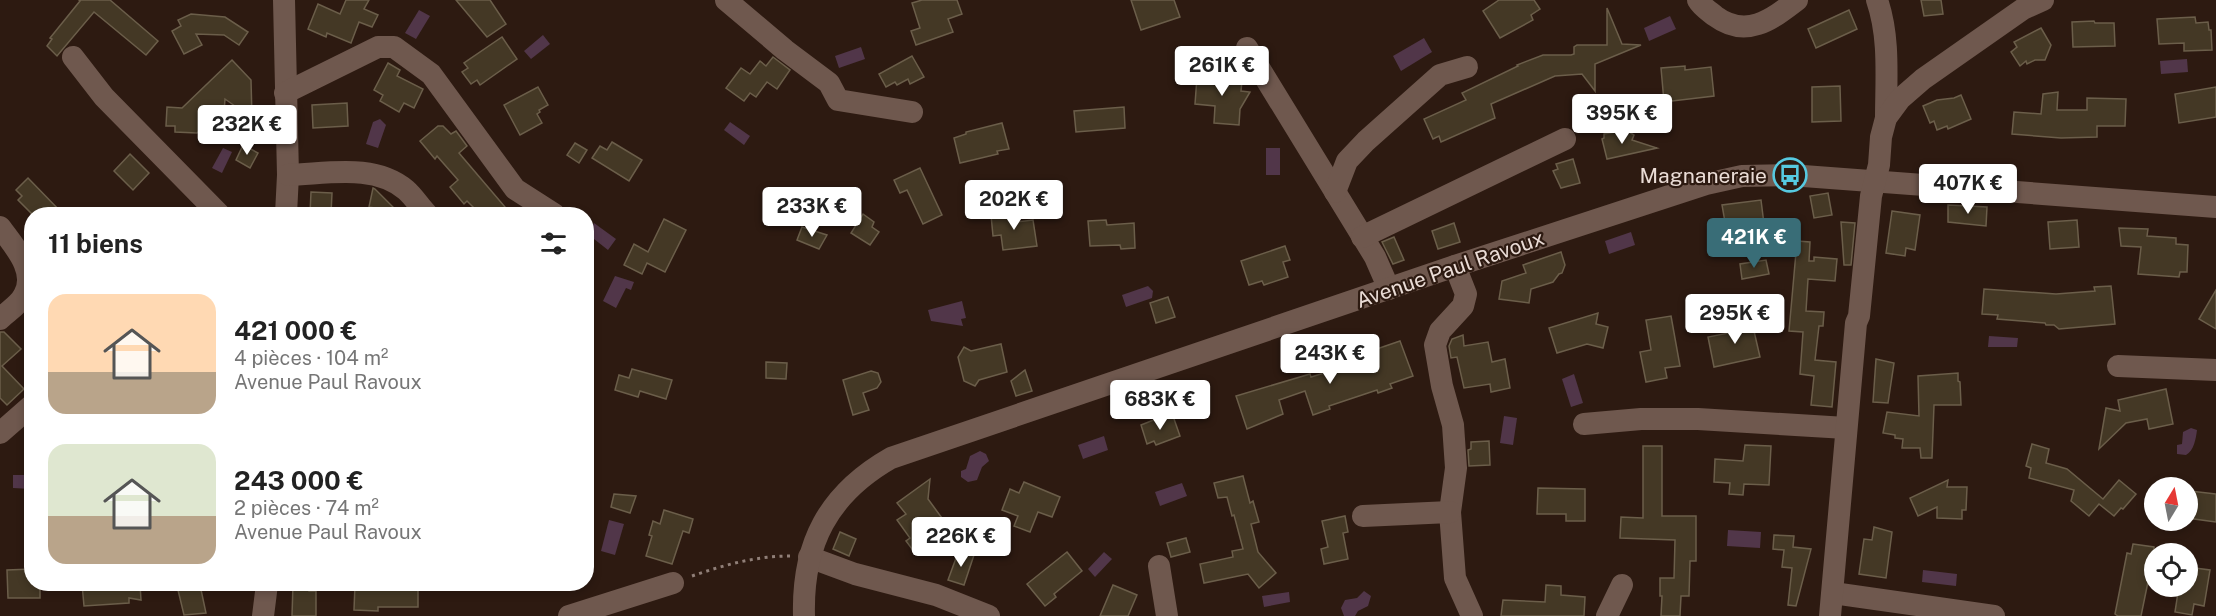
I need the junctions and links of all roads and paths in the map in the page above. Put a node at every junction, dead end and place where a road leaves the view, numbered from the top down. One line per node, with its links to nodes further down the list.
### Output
1 (284, 0): 10 (street)
2 (726, 0): 11 (street)
3 (1698, 0): 4 (street)
4 (1797, 0)
5 (1877, 0): 12 (street)
6 (2043, 0): 12 (street)
7 (1247, 48): 16 (street)
8 (73, 57): 17 (street)
9 (1467, 67): 16 (street)
10 (285, 93): 14 (street); 20 (street)
11 (912, 112)
12 (1886, 118): 15 (street)
13 (1565, 139): 23 (street)
14 (288, 175): 18 (street); 19 (street)
15 (1875, 180): 21 (street, Avenue Paul Ravoux); 25 (street, Avenue Paul Ravoux); 33 (street)
16 (1335, 192): 23 (street)
17 (212, 207)
18 (286, 207)
19 (422, 207)
20 (543, 207)
21 (2216, 207)
22 (0, 227): 24 (street)
23 (1362, 237): 26 (street)
24 (24, 261)
25 (1455, 266): 26 (street, Avenue Paul Ravoux); 35 (street)
26 (1389, 289): 37 (street, Avenue Paul Ravoux)
27 (24, 295): 28 (street)
28 (0, 318)
29 (2118, 366): 30 (street)
30 (2216, 370)
31 (24, 412): 34 (street)
32 (1584, 424): 33 (street)
33 (1846, 428): 42 (street)
34 (0, 434)
35 (1450, 512): 36 (street); 48 (street)
36 (1363, 516)
37 (809, 557): 39 (path); 45 (street, Avenue Paul Ravoux); 46 (street)
38 (1159, 566): 47 (street)
39 (673, 583): 44 (street)
40 (1622, 585): 49 (street)
41 (266, 591): 43 (street)
42 (1833, 593): 50 (street); 51 (street)
43 (263, 616)
44 (569, 616)
45 (804, 616)
46 (989, 616)
47 (1167, 616)
48 (1472, 616)
49 (1607, 616)
50 (1830, 616)
51 (1994, 616)

